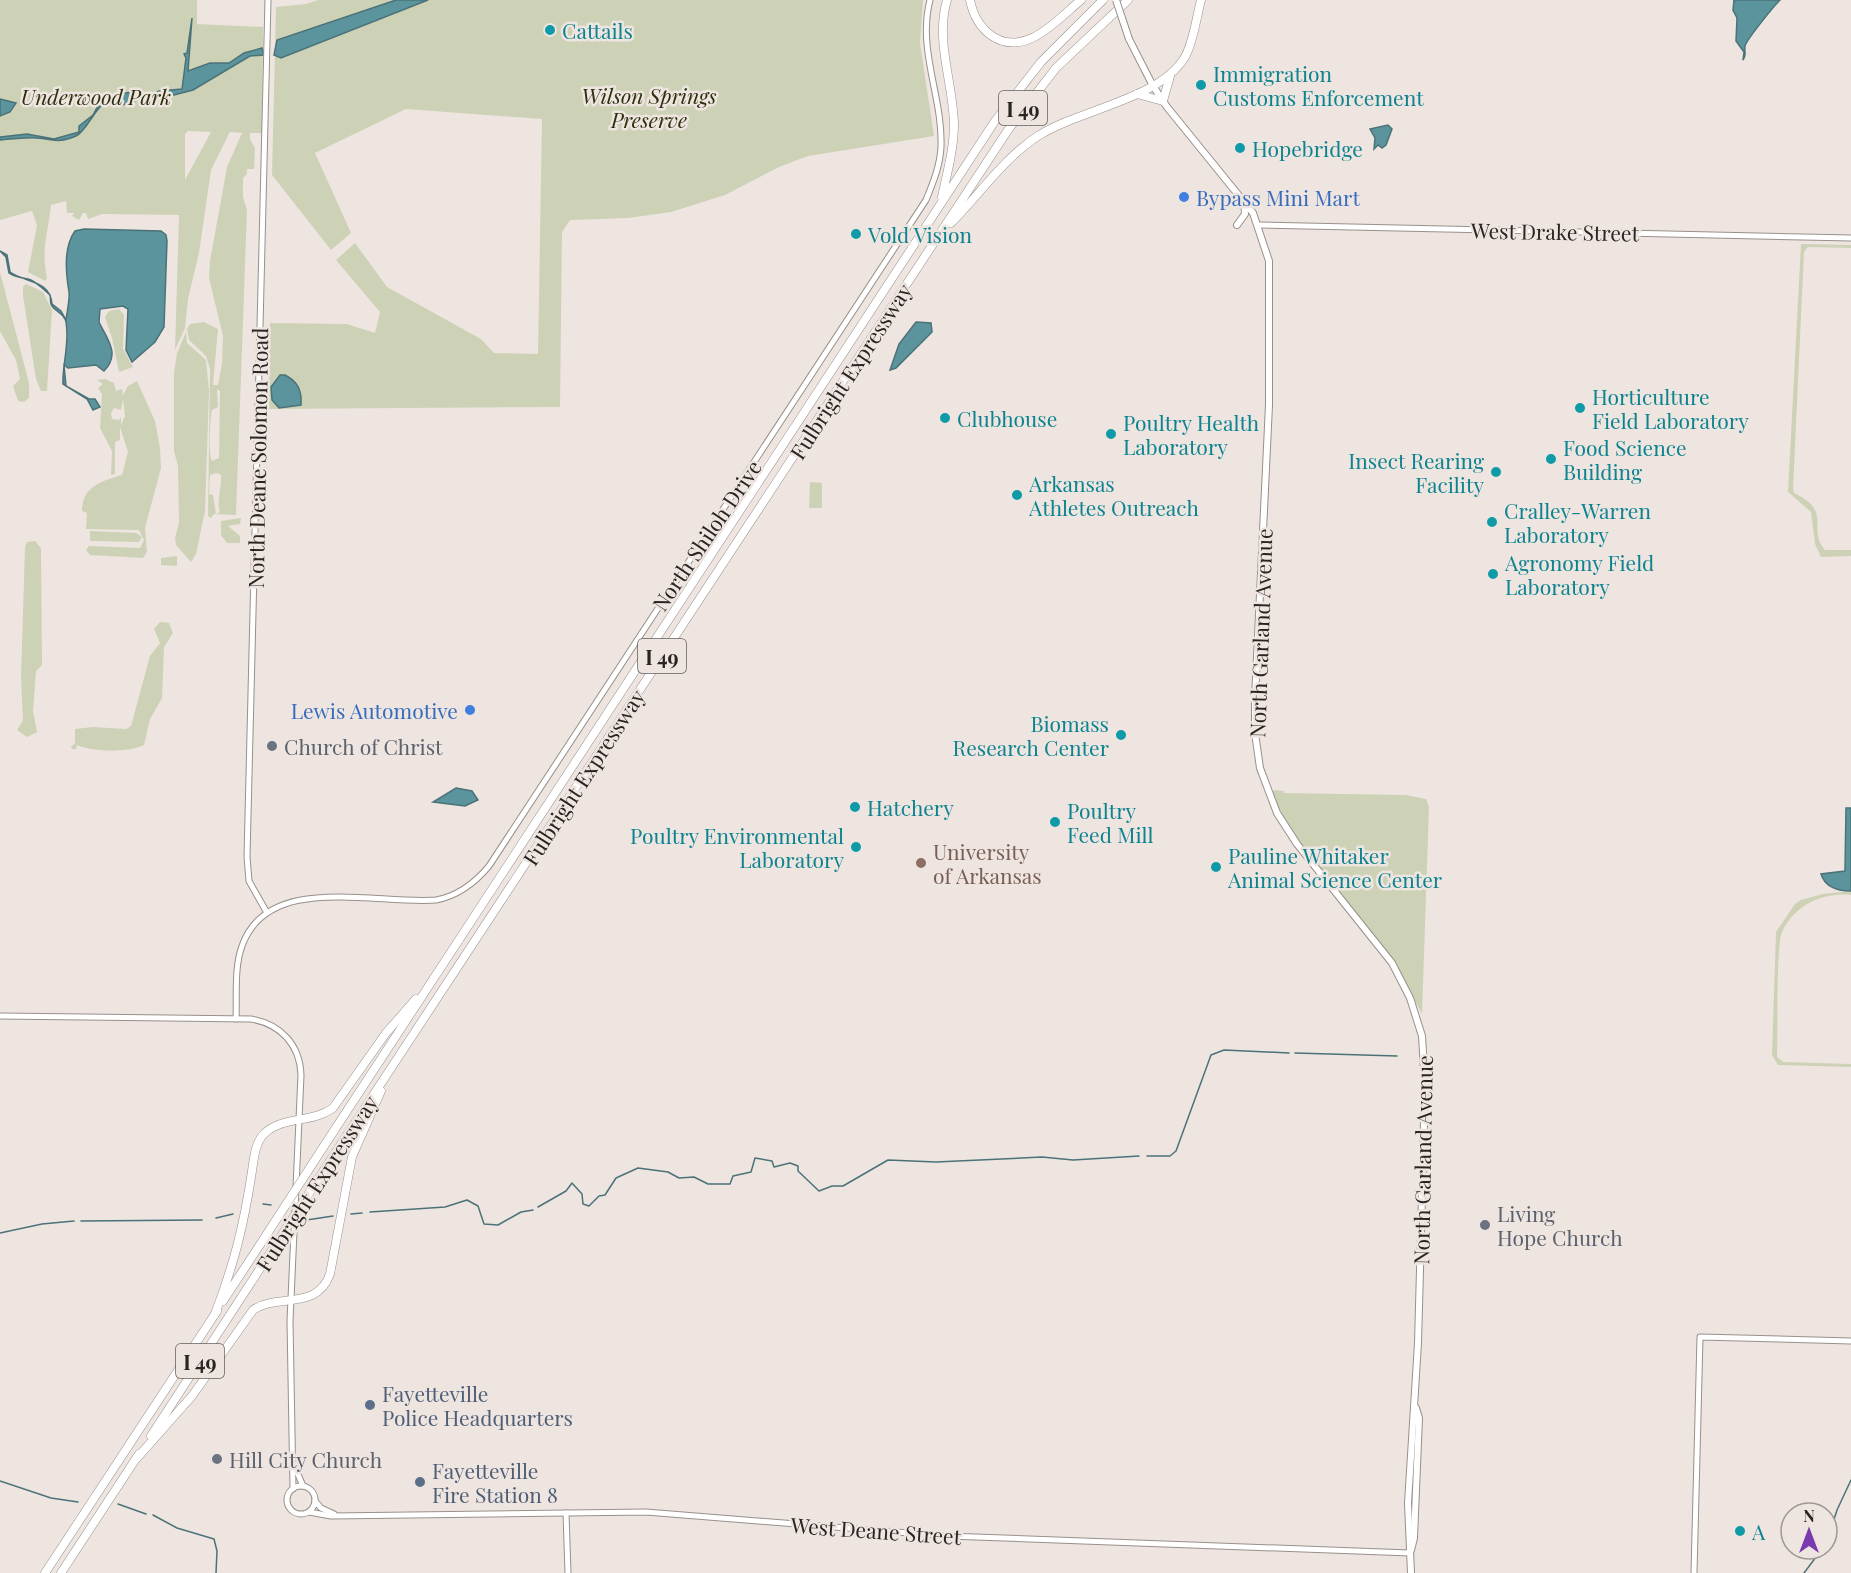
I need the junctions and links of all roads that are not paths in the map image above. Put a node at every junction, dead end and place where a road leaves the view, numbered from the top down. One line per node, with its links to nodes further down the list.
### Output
1 (268, 0): 20 (street, North Deane Solomon Road)
2 (930, 0): 20 (street, North Shiloh Drive)
3 (947, 0): 15 (highway)
4 (970, 0): 5 (highway)
5 (1081, 0)
6 (1103, 0): 15 (highway, Fulbright Expressway / I 49)
7 (1116, 0): 11 (main road, North Garland Avenue, bridge)
8 (1128, 0): 18 (highway, Fulbright Expressway / I 49)
9 (1201, 0): 10 (highway)
10 (1170, 76): 11 (highway); 13 (highway)
11 (1153, 86): 12 (highway); 13 (main road, North Garland Avenue)
12 (1137, 94): 13 (highway); 18 (highway)
13 (1162, 101): 14 (main road, North Garland Avenue)
14 (1244, 200): 16 (main road); 17 (main road, North Garland Avenue)
15 (942, 202): 21 (highway, Fulbright Expressway / I 49)
16 (1237, 225)
17 (1259, 225): 19 (street, West Drake Street); 37 (main road, North Garland Avenue)
18 (940, 234): 24 (highway, Fulbright Expressway / I 49)
19 (1851, 238)
20 (266, 911): 23 (street)
21 (430, 985): 25 (highway); 27 (highway, Fulbright Expressway / I 49, bridge)
22 (0, 1016): 23 (street)
23 (236, 1019): 25 (street)
24 (384, 1078): 26 (highway); 29 (highway, Fulbright Expressway / I 49, bridge)
25 (298, 1120): 26 (street); 27 (highway)
26 (291, 1301): 29 (highway); 30 (street)
27 (215, 1314): 38 (highway, Fulbright Expressway / I 49)
28 (1851, 1341): 42 (street)
29 (137, 1458): 39 (highway, Fulbright Expressway / I 49)
30 (291, 1458): 31 (street); 32 (street)
31 (303, 1486): 32 (street); 33 (street)
32 (293, 1489): 34 (street)
33 (315, 1500): 34 (street); 36 (street)
34 (309, 1512): 36 (street, West Deane Street)
35 (566, 1513): 36 (street, West Deane Street); 37 (street, West Deane Street); 40 (street)
36 (341, 1516)
37 (1410, 1553): 41 (main road, North Garland Avenue)
38 (45, 1573)
39 (61, 1573)
40 (568, 1573)
41 (1411, 1573)
42 (1694, 1573)

